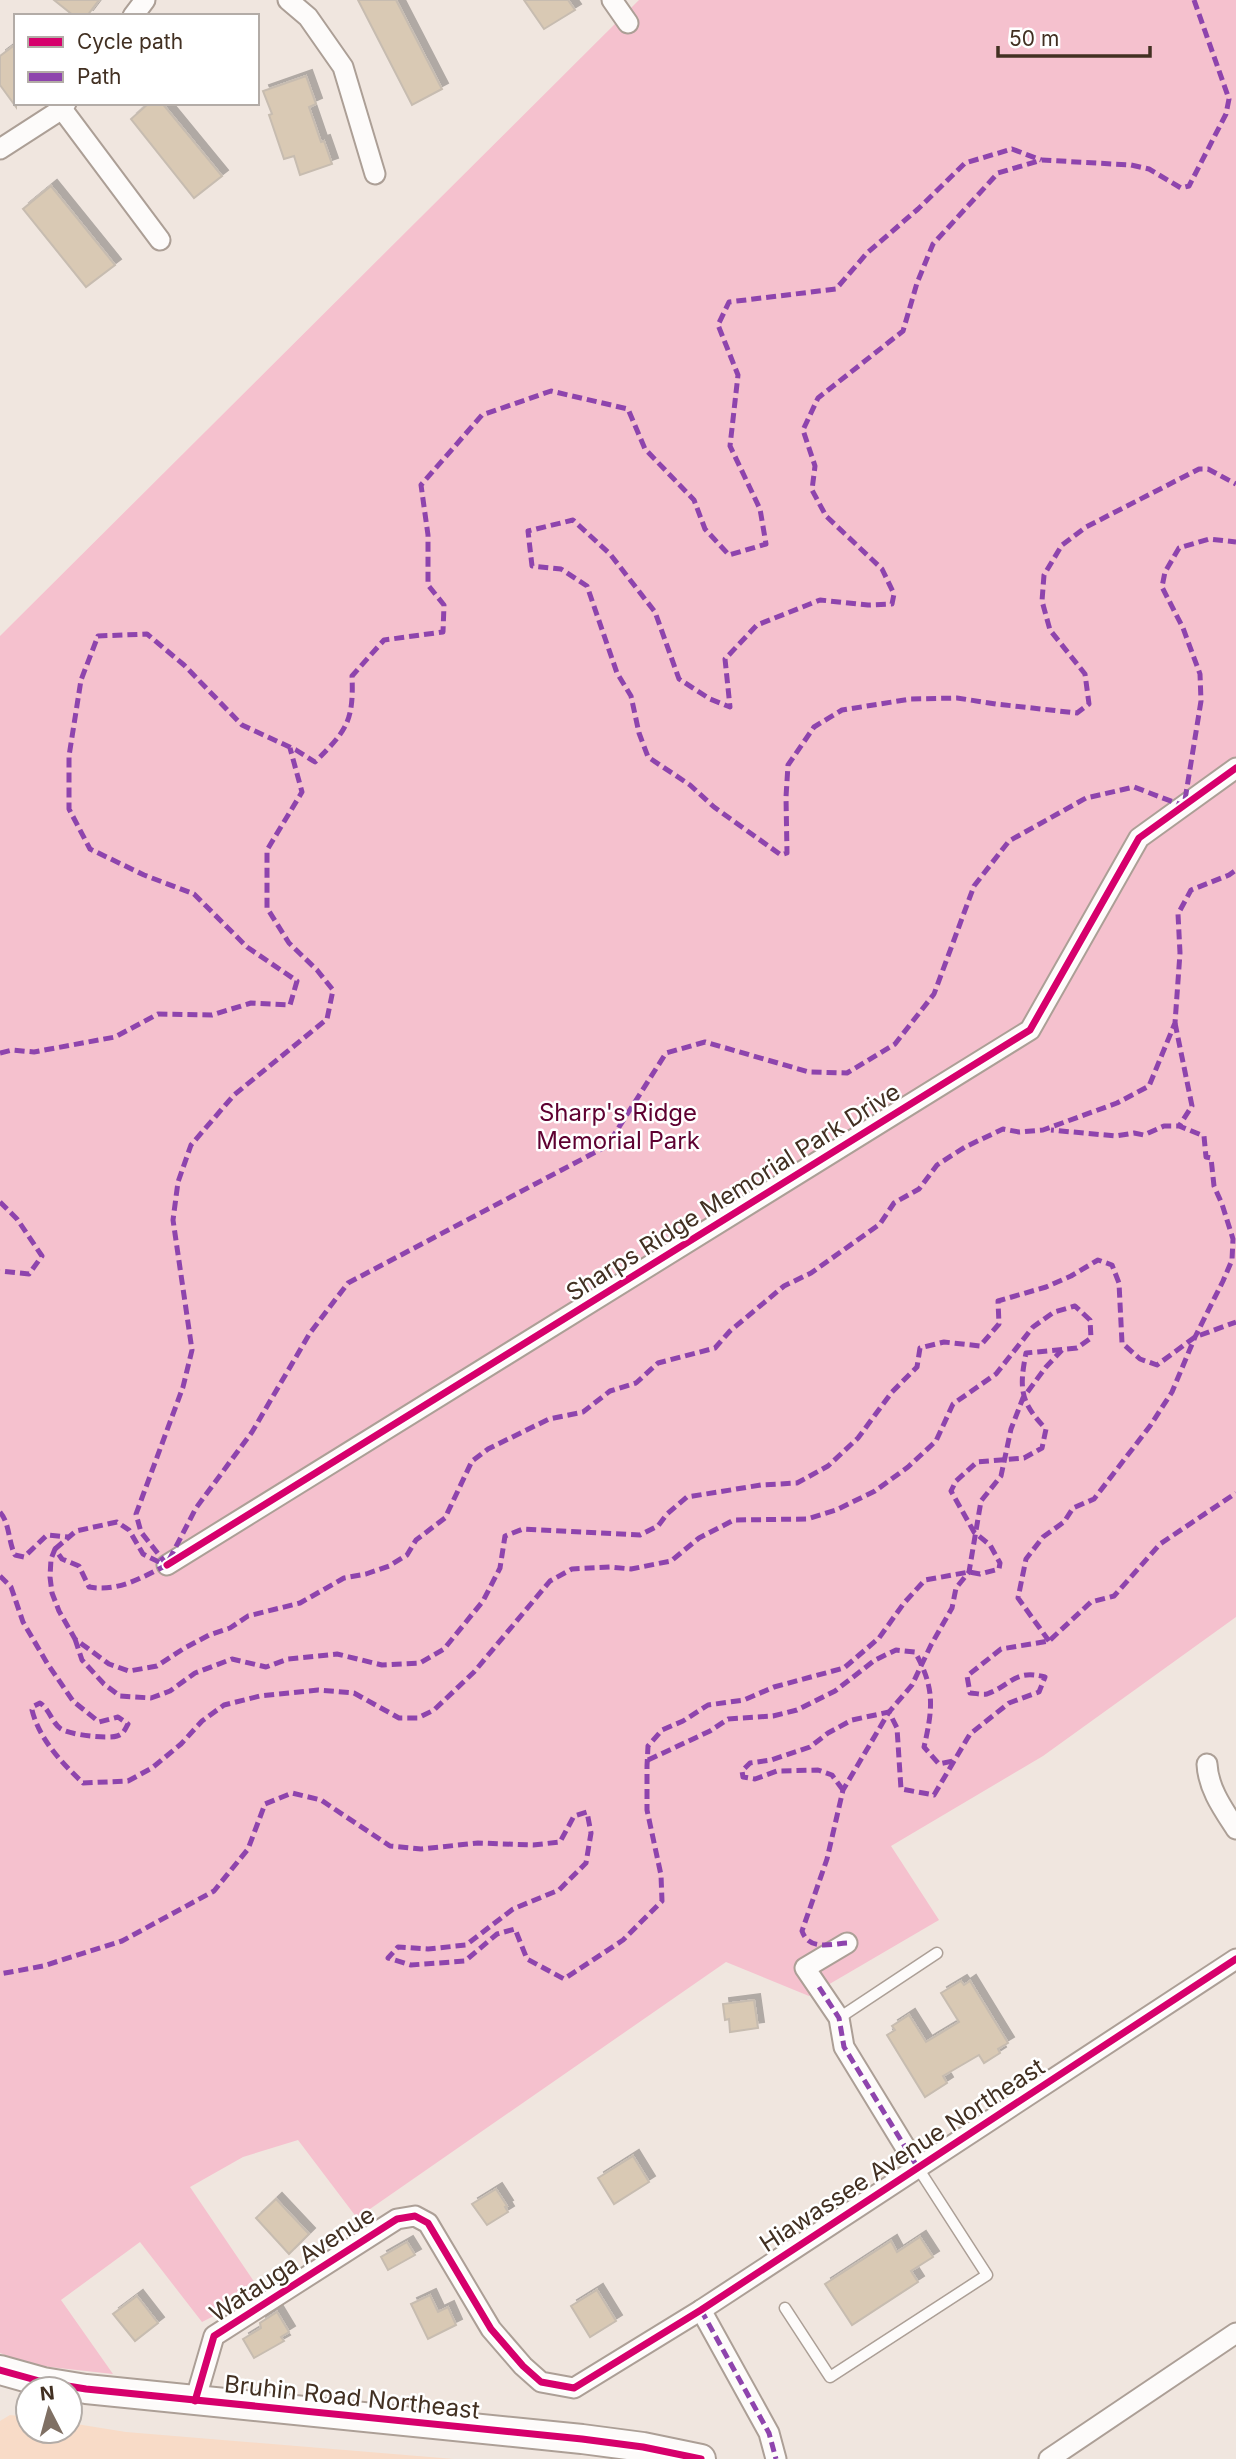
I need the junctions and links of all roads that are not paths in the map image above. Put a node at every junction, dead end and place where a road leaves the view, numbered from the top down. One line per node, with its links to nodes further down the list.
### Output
1 (288, 0): 6 (street)
2 (612, 0): 3 (street)
3 (628, 23)
4 (64, 106): 5 (street); 7 (street)
5 (0, 149)
6 (375, 174)
7 (160, 240)
8 (1236, 768): 9 (street, Sharps Ridge Memorial Park Drive)
9 (167, 1565)
10 (1207, 1764): 11 (street)
11 (1236, 1829)
12 (847, 1943): 15 (street)
13 (937, 1953): 15 (lane)
14 (1236, 1959): 16 (street, Hiawassee Avenue Northeast)
15 (839, 2018): 16 (street)
16 (918, 2168): 18 (lane); 19 (street, Hiawassee Avenue Northeast)
17 (415, 2216): 19 (street, Hiawassee Avenue Northeast); 22 (street, Watauga Avenue)
18 (785, 2308)
19 (701, 2310): 24 (street)
20 (1236, 2333): 25 (street)
21 (0, 2370): 22 (main road, Bruhin Road Northeast)
22 (195, 2401): 23 (main road, Bruhin Road Northeast)
23 (701, 2459)
24 (776, 2459)
25 (1049, 2459)

